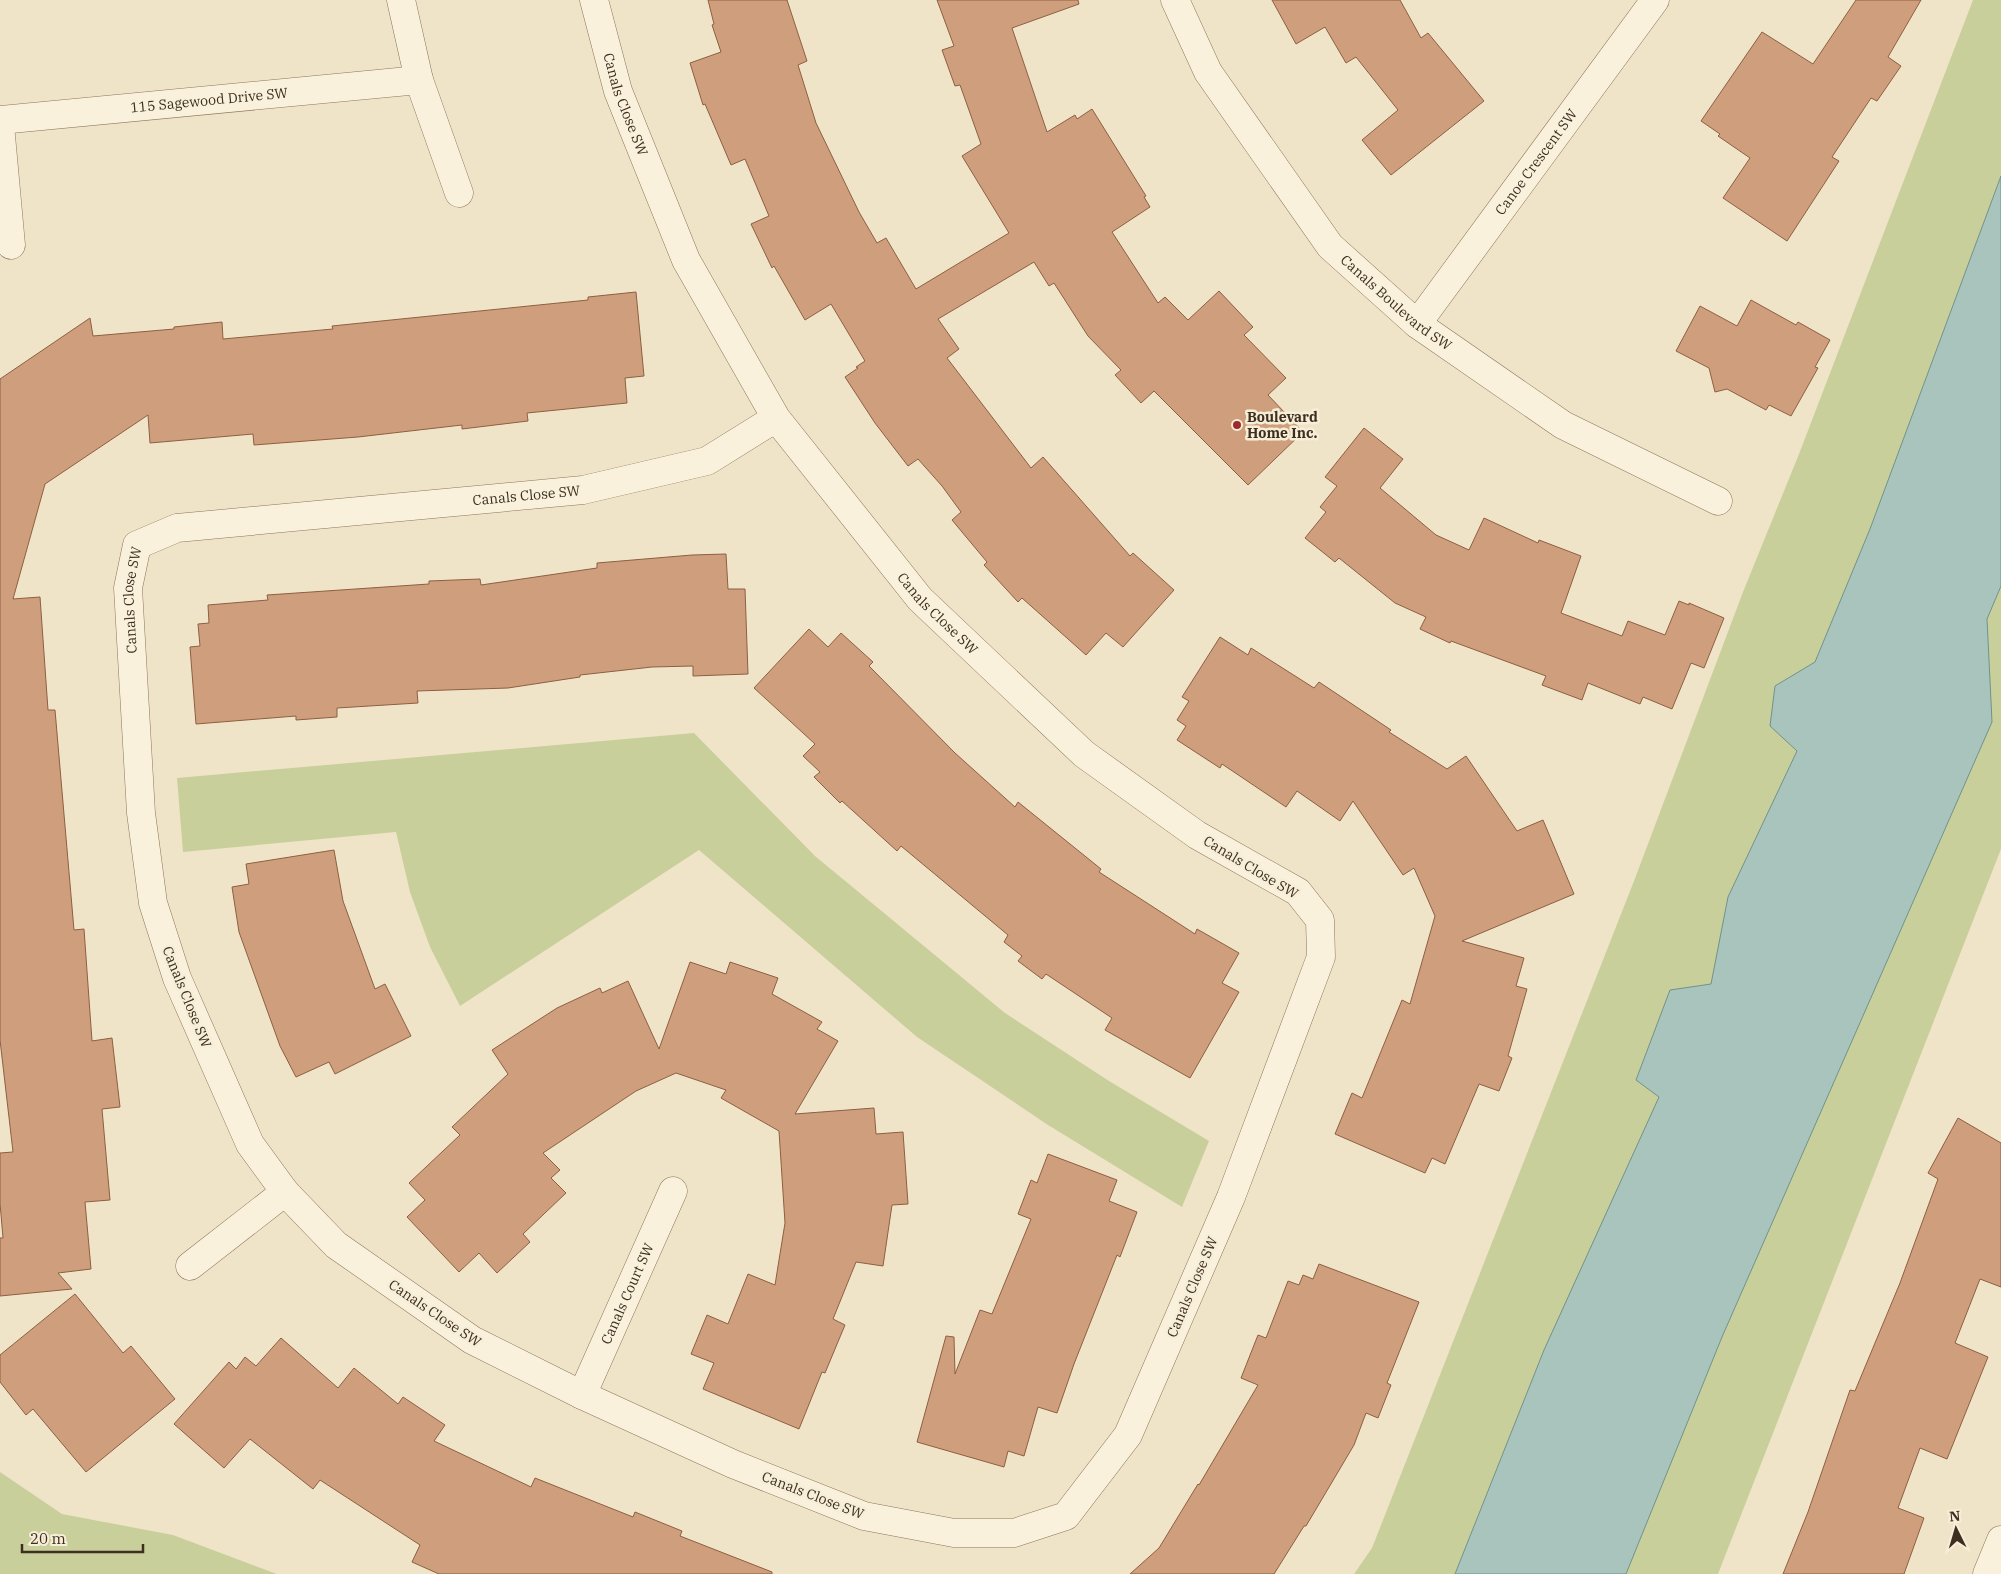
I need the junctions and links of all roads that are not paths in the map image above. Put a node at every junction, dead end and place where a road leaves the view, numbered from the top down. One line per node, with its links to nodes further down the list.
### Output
1 (401, 0): 5 (street)
2 (594, 0): 11 (street, Canals Close SW)
3 (1175, 0): 10 (street, Canals Boulevard SW)
4 (1655, 0): 10 (street, Canoe Crescent SW)
5 (419, 80): 6 (street, 115 Sagewood Drive SW); 8 (street)
6 (0, 120)
7 (0, 125): 9 (street)
8 (459, 193)
9 (10, 245)
10 (1417, 324): 12 (street, Canals Boulevard SW)
11 (776, 418): 13 (street, Canals Close SW); 16 (street, Canals Close SW)
12 (1718, 501)
13 (285, 1192): 15 (street); 16 (street, Canals Close SW)
14 (673, 1192): 16 (street, Canals Court SW)
15 (190, 1266)
16 (582, 1395)
17 (2001, 1540): 18 (street)
18 (1988, 1574)

